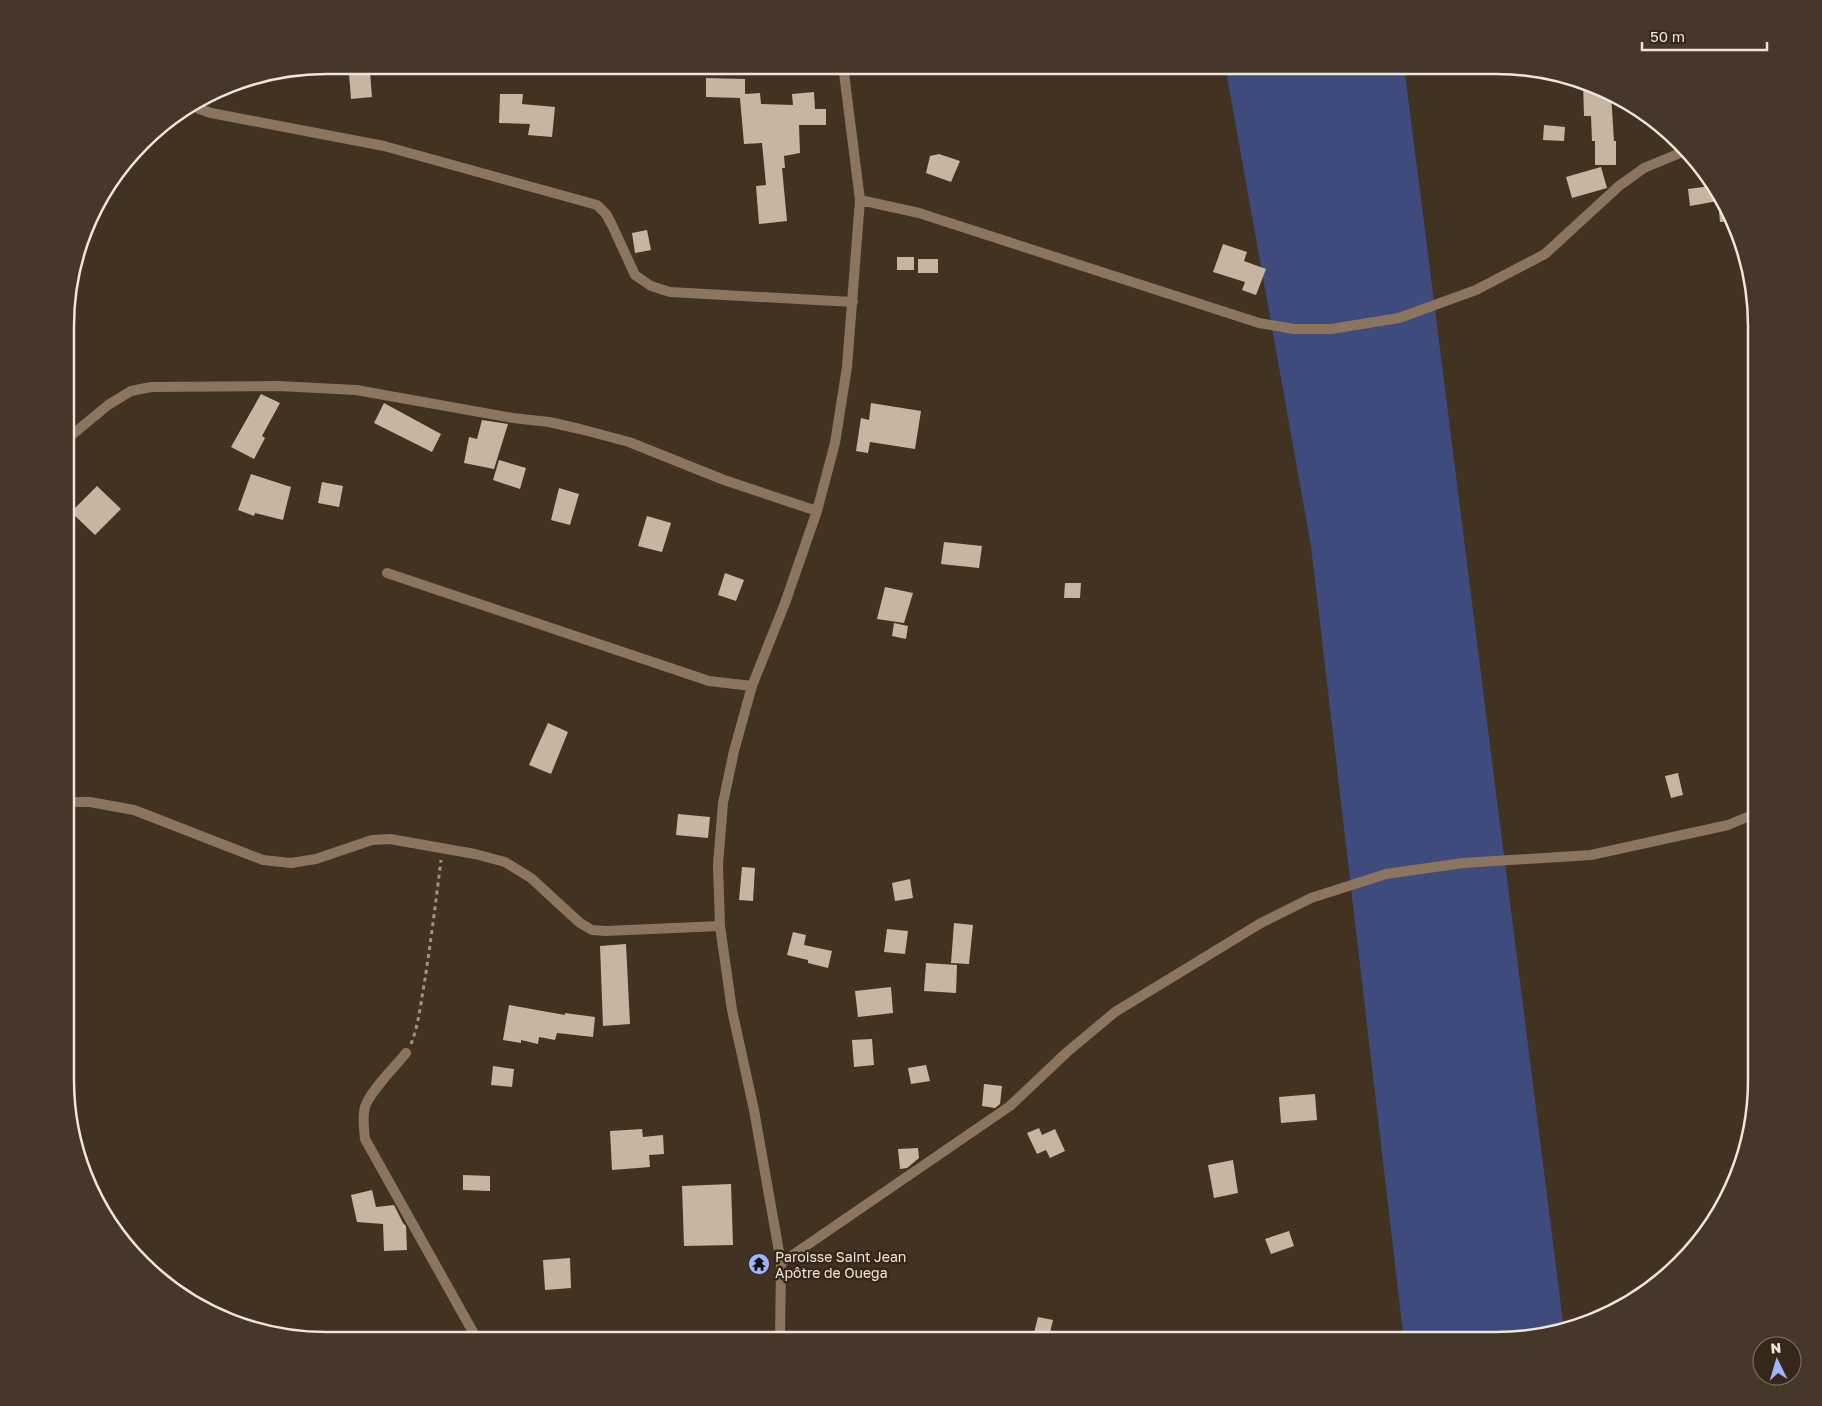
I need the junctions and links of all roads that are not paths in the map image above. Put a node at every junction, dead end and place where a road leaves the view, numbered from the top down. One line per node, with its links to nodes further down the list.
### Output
1 (844, 74): 4 (street)
2 (199, 108): 5 (street)
3 (1680, 153): 4 (street)
4 (860, 200): 5 (street)
5 (853, 302): 7 (street)
6 (74, 433): 7 (street)
7 (818, 511): 9 (street)
8 (387, 573): 9 (street)
9 (752, 686): 12 (street)
10 (74, 802): 12 (street)
11 (1748, 817): 14 (street)
12 (720, 926): 14 (street)
13 (406, 1053): 15 (street)
14 (781, 1262): 16 (street)
15 (474, 1332)
16 (780, 1332)

